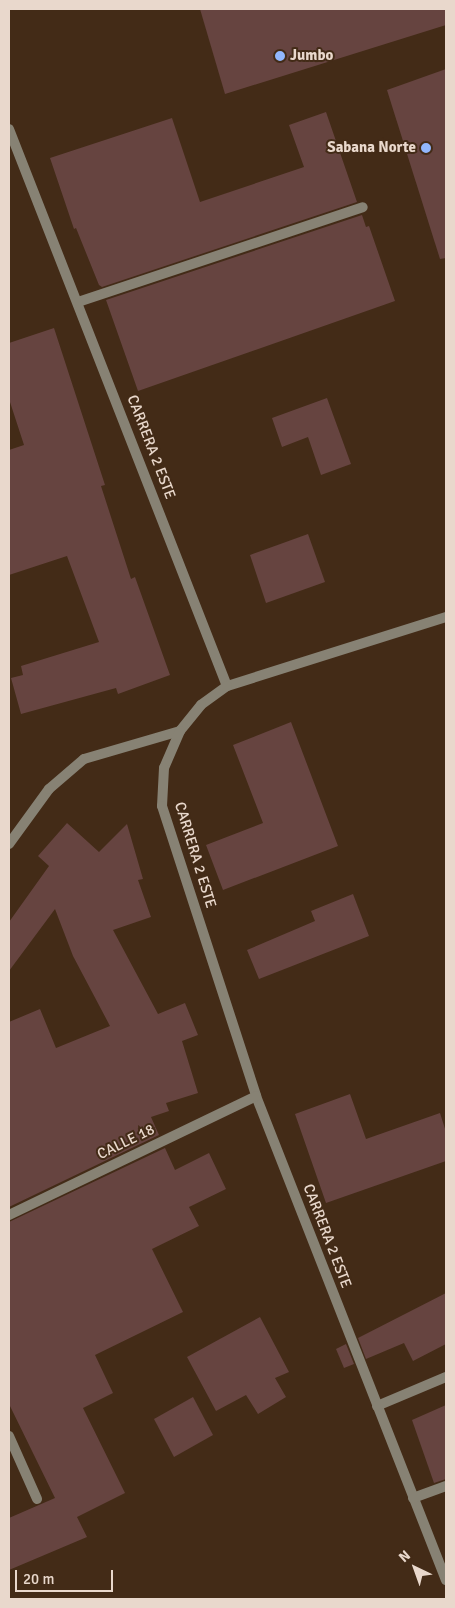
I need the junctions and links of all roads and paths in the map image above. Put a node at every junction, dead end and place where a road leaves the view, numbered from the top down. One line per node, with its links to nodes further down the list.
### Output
1 (9, 129): 3 (street, CARRERA 2 ESTE)
2 (363, 207): 3 (street)
3 (78, 302): 5 (street, CARRERA 2 ESTE)
4 (446, 617): 5 (street)
5 (227, 686): 6 (street, CARRERA 2 ESTE)
6 (180, 730): 7 (street); 8 (street, CARRERA 2 ESTE)
7 (9, 844)
8 (256, 1096): 9 (street, CALLE 18); 11 (street, CARRERA 2 ESTE)
9 (9, 1215)
10 (446, 1377): 11 (street)
11 (377, 1406): 14 (street, CARRERA 2 ESTE)
12 (9, 1436): 15 (street)
13 (446, 1486): 14 (street)
14 (413, 1498): 16 (street, CARRERA 2 ESTE)
15 (37, 1499)
16 (446, 1580)

